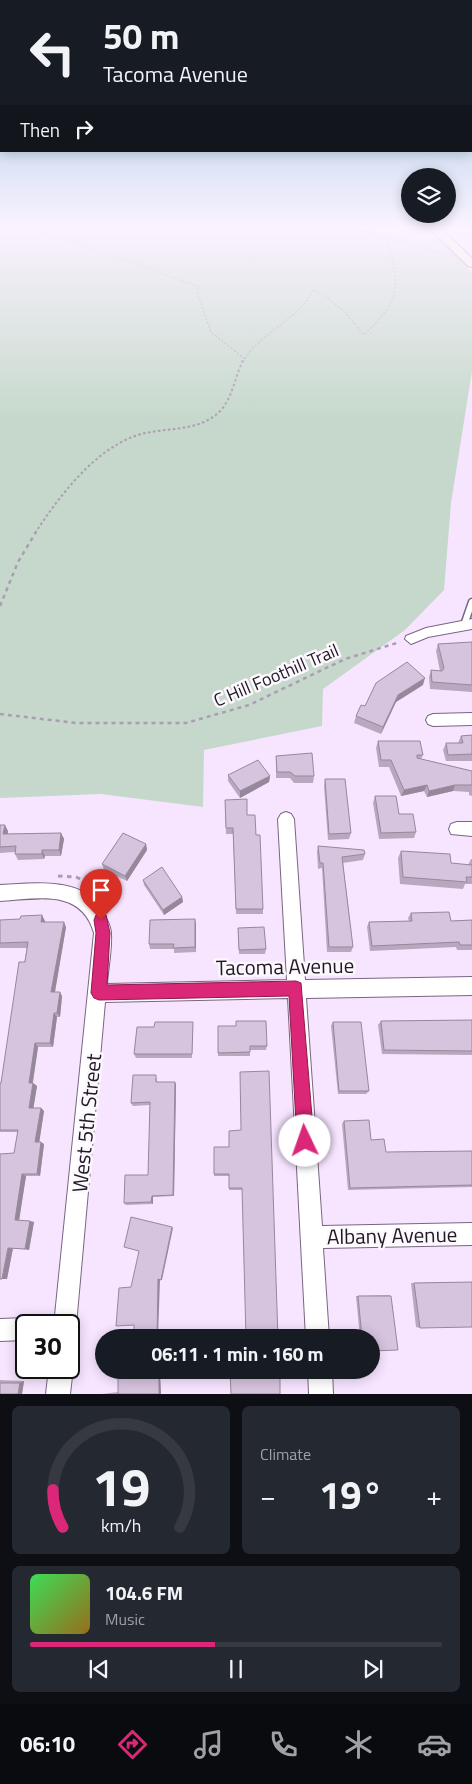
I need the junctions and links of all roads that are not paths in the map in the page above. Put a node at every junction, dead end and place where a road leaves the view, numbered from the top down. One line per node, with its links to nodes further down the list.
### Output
1 (472, 602): 2 (lane)
2 (468, 624): 3 (street)
3 (412, 638)
4 (472, 719): 5 (street)
5 (433, 720)
6 (286, 819): 9 (street)
7 (0, 893): 10 (street, West 5th Street)
8 (472, 986): 9 (street, Tacoma Avenue)
9 (296, 988): 10 (street, Tacoma Avenue); 12 (street)
10 (99, 993): 13 (street, West 5th Street)
11 (472, 1234): 12 (street, Albany Avenue)
12 (311, 1236): 15 (street)
13 (66, 1314)
14 (15, 1329): 16 (street)
15 (317, 1329)
16 (0, 1330)
17 (60, 1379): 19 (street)
18 (320, 1379): 20 (street)
19 (58, 1394)
20 (321, 1394)

